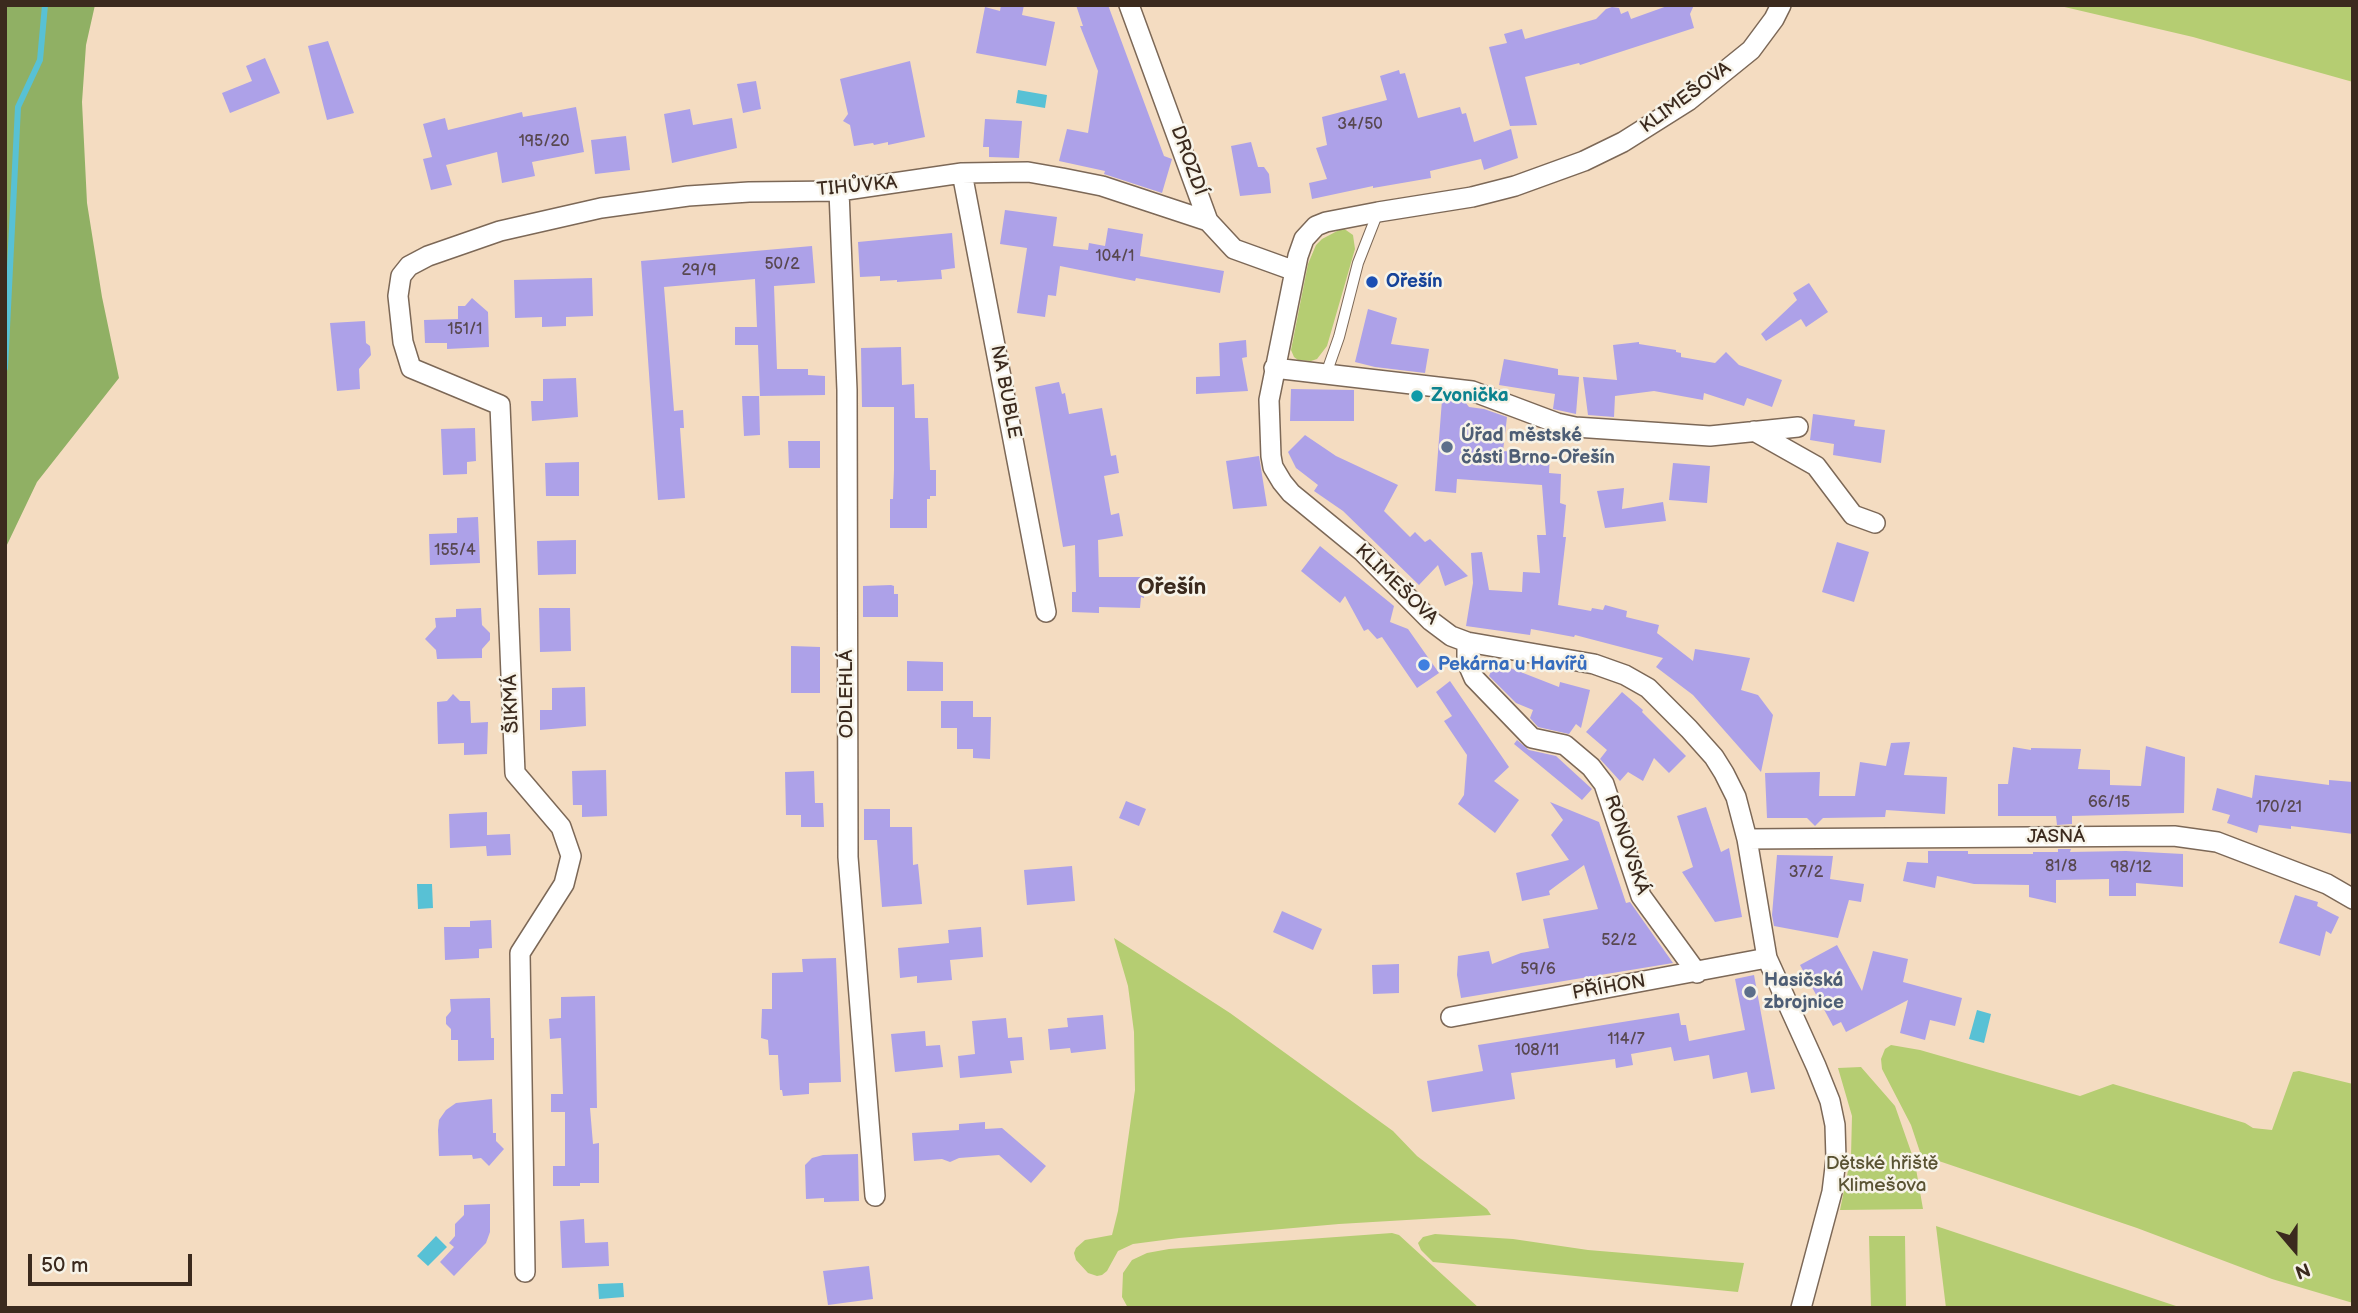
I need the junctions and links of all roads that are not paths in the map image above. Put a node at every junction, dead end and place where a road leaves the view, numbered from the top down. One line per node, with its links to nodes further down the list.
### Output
1 (1129, 5): 6 (street, DROZDÍ)
2 (1781, 5): 5 (street, KLIMEŠOVA)
3 (961, 173): 4 (street, TIHŮVKA); 6 (street, TIHŮVKA); 14 (street, NA BUBLE)
4 (839, 191): 7 (street, TIHŮVKA); 21 (street, ODLEHLÁ)
5 (1378, 212): 8 (street, KLIMEŠOVA); 10 (lane)
6 (1208, 221): 8 (street, DROZDÍ)
7 (500, 231): 22 (street, ŠIKMÁ)
8 (1295, 271): 9 (street, KLIMEŠOVA)
9 (1274, 368): 10 (street); 15 (street, KLIMEŠOVA)
10 (1326, 374): 12 (street)
11 (1798, 427): 12 (street)
12 (1755, 431): 13 (street)
13 (1875, 523)
14 (1046, 612)
15 (1468, 642): 16 (street, KLIMEŠOVA); 19 (street, RONOVSKÁ)
16 (1747, 839): 17 (street, JASNÁ); 18 (street, KLIMEŠOVA)
17 (2353, 899)
18 (1767, 958): 19 (street, PŘÍHON); 23 (street, KLIMEŠOVA)
19 (1697, 973): 20 (street, PŘÍHON)
20 (1451, 1017)
21 (875, 1196)
22 (525, 1272)
23 (1801, 1308)

